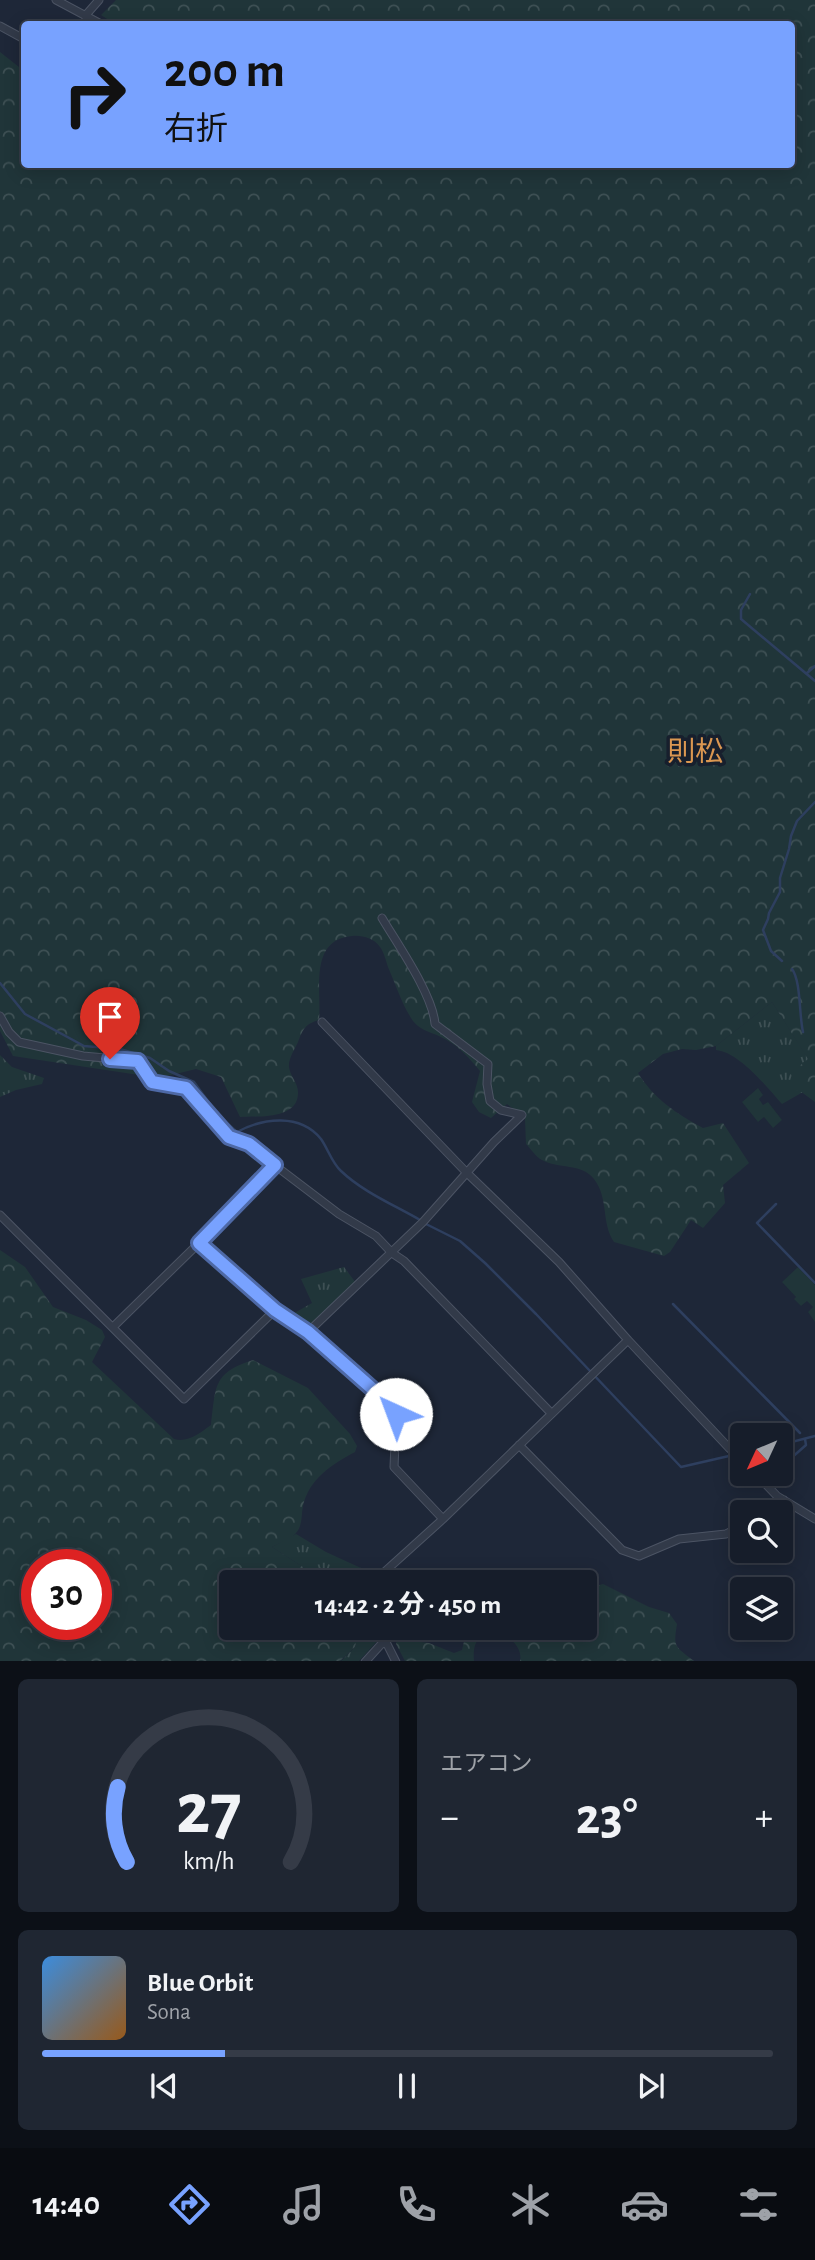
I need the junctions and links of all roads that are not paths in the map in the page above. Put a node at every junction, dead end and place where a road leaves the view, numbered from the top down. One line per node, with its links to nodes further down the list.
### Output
1 (56, 0): 3 (street)
2 (99, 0): 3 (street)
3 (85, 16): 4 (street)
4 (95, 21)
5 (0, 26): 6 (street)
6 (21, 37)
7 (382, 918): 11 (street)
8 (0, 1016): 10 (street)
9 (323, 1022): 11 (street)
10 (275, 1165): 13 (street); 14 (street)
11 (467, 1173): 14 (street); 18 (street)
12 (0, 1215): 16 (street)
13 (199, 1243): 15 (street); 16 (street)
14 (392, 1253): 17 (street); 19 (street)
15 (275, 1310): 16 (street); 17 (street)
16 (113, 1327)
17 (308, 1332): 25 (street)
18 (628, 1340): 19 (street); 21 (street)
19 (551, 1413): 20 (street)
20 (519, 1445): 25 (street); 27 (street)
21 (730, 1449)
22 (767, 1486): 23 (street)
23 (785, 1500)
24 (793, 1505): 26 (street)
25 (443, 1520): 28 (street)
26 (815, 1520)
27 (730, 1532)
28 (387, 1570)
29 (386, 1640): 30 (street); 31 (street)
30 (365, 1661)
31 (396, 1661)

